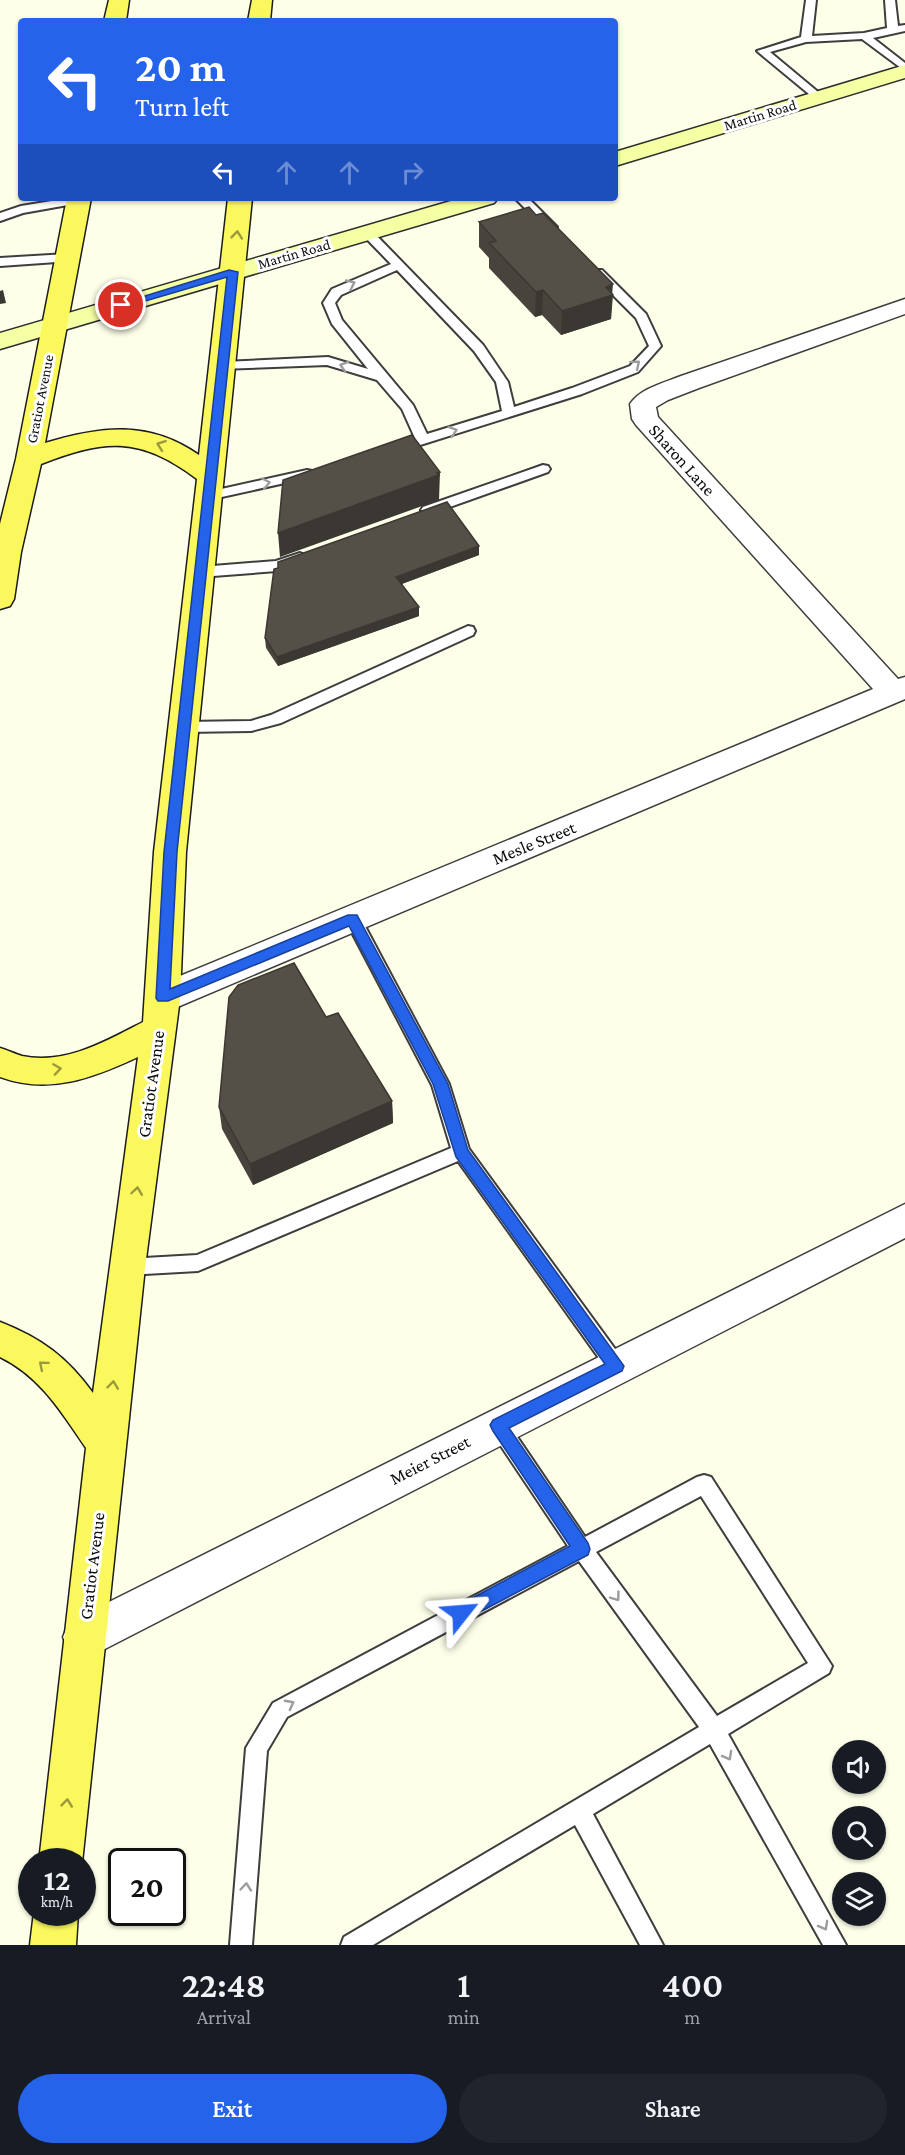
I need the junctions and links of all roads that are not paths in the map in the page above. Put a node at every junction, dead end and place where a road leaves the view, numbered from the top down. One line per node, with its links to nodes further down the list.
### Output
1 (119, 0): 5 (main road)
2 (262, 0): 6 (main road)
3 (811, 0): 10 (lane)
4 (890, 0): 8 (lane)
5 (116, 18)
6 (259, 18)
7 (905, 28): 8 (lane)
8 (893, 32): 9 (lane)
9 (864, 36): 10 (lane); 11 (lane)
10 (806, 39): 12 (lane)
11 (905, 70): 12 (street, Martin Road)
12 (819, 98): 13 (street, Martin Road)
13 (618, 158)
14 (68, 201): 19 (lane)
15 (79, 201): 22 (main road, Gratiot Avenue)
16 (240, 201): 26 (main road, Gratiot Avenue, one-way to 16)
17 (476, 201): 20 (street, Martin Road)
18 (524, 201): 21 (lane)
19 (0, 217)
20 (367, 232): 25 (lane); 26 (street, Martin Road)
21 (561, 237)
22 (67, 258): 24 (lane); 28 (main road, Gratiot Avenue)
23 (585, 261): 32 (lane, one-way to 23)
24 (0, 262)
25 (399, 265): 31 (lane, one-way to 25); 32 (lane)
26 (233, 272): 28 (street, Martin Road); 30 (main road, Gratiot Avenue)
27 (905, 306): 45 (street, Sharon Lane)
28 (54, 325): 29 (street, Martin Road); 35 (main road, Gratiot Avenue)
29 (0, 341)
30 (223, 366): 31 (lane, one-way to 30); 38 (main road, Gratiot Avenue)
31 (382, 377): 33 (lane)
32 (509, 413): 33 (lane, one-way to 32)
33 (423, 441): 34 (lane)
34 (382, 454)
35 (29, 459): 38 (main road, one-way to 35); 39 (main road, Gratiot Avenue)
36 (543, 468): 40 (lane)
37 (319, 472): 38 (lane, one-way to 37)
38 (209, 486): 42 (main road, Gratiot Avenue)
39 (8, 510): 43 (main road, Gratiot Avenue)
40 (410, 517)
41 (310, 554): 42 (lane)
42 (200, 572): 46 (main road, Gratiot Avenue)
43 (1, 583)
44 (468, 631): 46 (lane)
45 (899, 690): 47 (street, Mesle Street)
46 (184, 727): 48 (main road, Gratiot Avenue)
47 (352, 919): 48 (street, Mesle Street); 50 (lane)
48 (161, 1014): 49 (main road, one-way to 48); 52 (main road, Gratiot Avenue, one-way to 48)
49 (0, 1062)
50 (462, 1152): 52 (lane); 54 (lane)
51 (905, 1220): 54 (street, Meier Street)
52 (127, 1267): 56 (main road, Gratiot Avenue, one-way to 52)
53 (0, 1339): 56 (main road, one-way to 53)
54 (616, 1366): 55 (street, Meier Street)
55 (498, 1425): 57 (lane); 58 (street, Meier Street)
56 (106, 1443): 58 (main road, Gratiot Avenue)
57 (582, 1549): 59 (lane, one-way to 59); 59 (lane); 64 (lane, one-way to 57)
58 (84, 1637): 61 (main road, Gratiot Avenue, one-way to 58)
59 (714, 1730): 60 (lane); 67 (lane, one-way to 67)
60 (579, 1811): 65 (lane); 66 (lane)
61 (62, 1848)
62 (55, 1926): 63 (main road)
63 (53, 1945)
64 (241, 1945)
65 (352, 1945)
66 (652, 1945)
67 (835, 1945)

